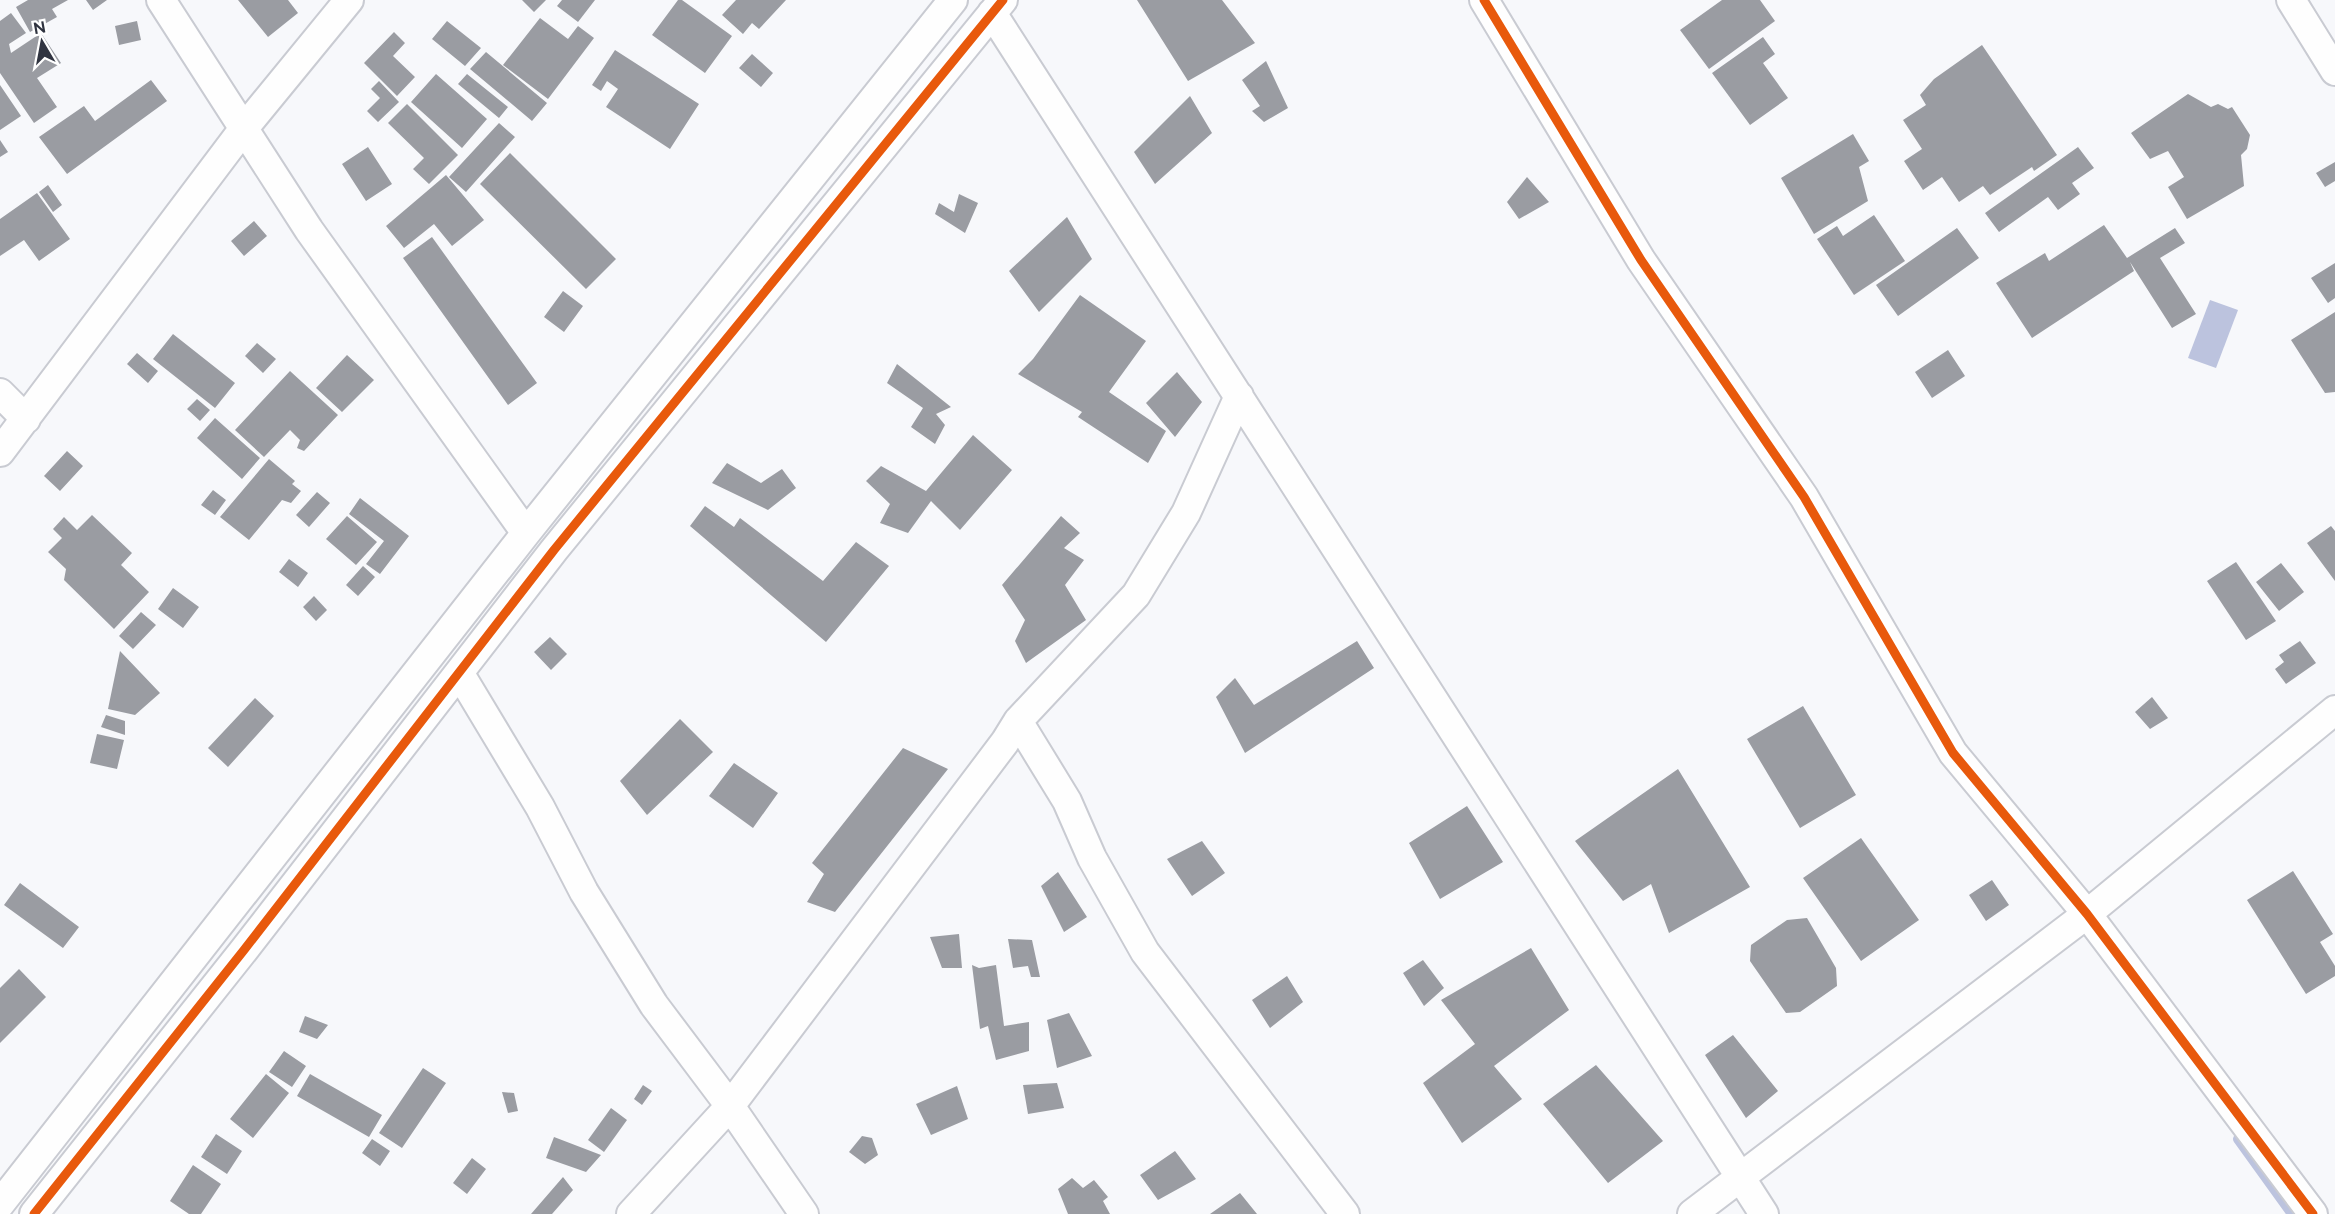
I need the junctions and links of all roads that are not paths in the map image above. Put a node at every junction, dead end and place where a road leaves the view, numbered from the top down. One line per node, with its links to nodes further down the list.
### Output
1 (161, 0): 8 (street)
2 (349, 0): 8 (street)
3 (953, 0): 13 (street)
4 (1484, 0): 17 (street)
5 (2291, 0): 7 (street)
6 (998, 7): 10 (street); 14 (street)
7 (2335, 71)
8 (245, 127): 11 (street); 13 (street)
9 (0, 393): 11 (street)
10 (1239, 396): 16 (street); 19 (street)
11 (26, 419): 12 (street)
12 (0, 452)
13 (526, 533): 20 (street)
14 (460, 674): 18 (street); 21 (street)
15 (2335, 710): 17 (street)
16 (1018, 721): 18 (street); 24 (street)
17 (2087, 914): 19 (street); 27 (street)
18 (730, 1106): 22 (street); 23 (street)
19 (1741, 1175): 25 (street); 26 (street)
20 (0, 1204)
21 (34, 1214)
22 (631, 1214)
23 (804, 1214)
24 (1345, 1214)
25 (1692, 1214)
26 (1764, 1214)
27 (2313, 1214)

